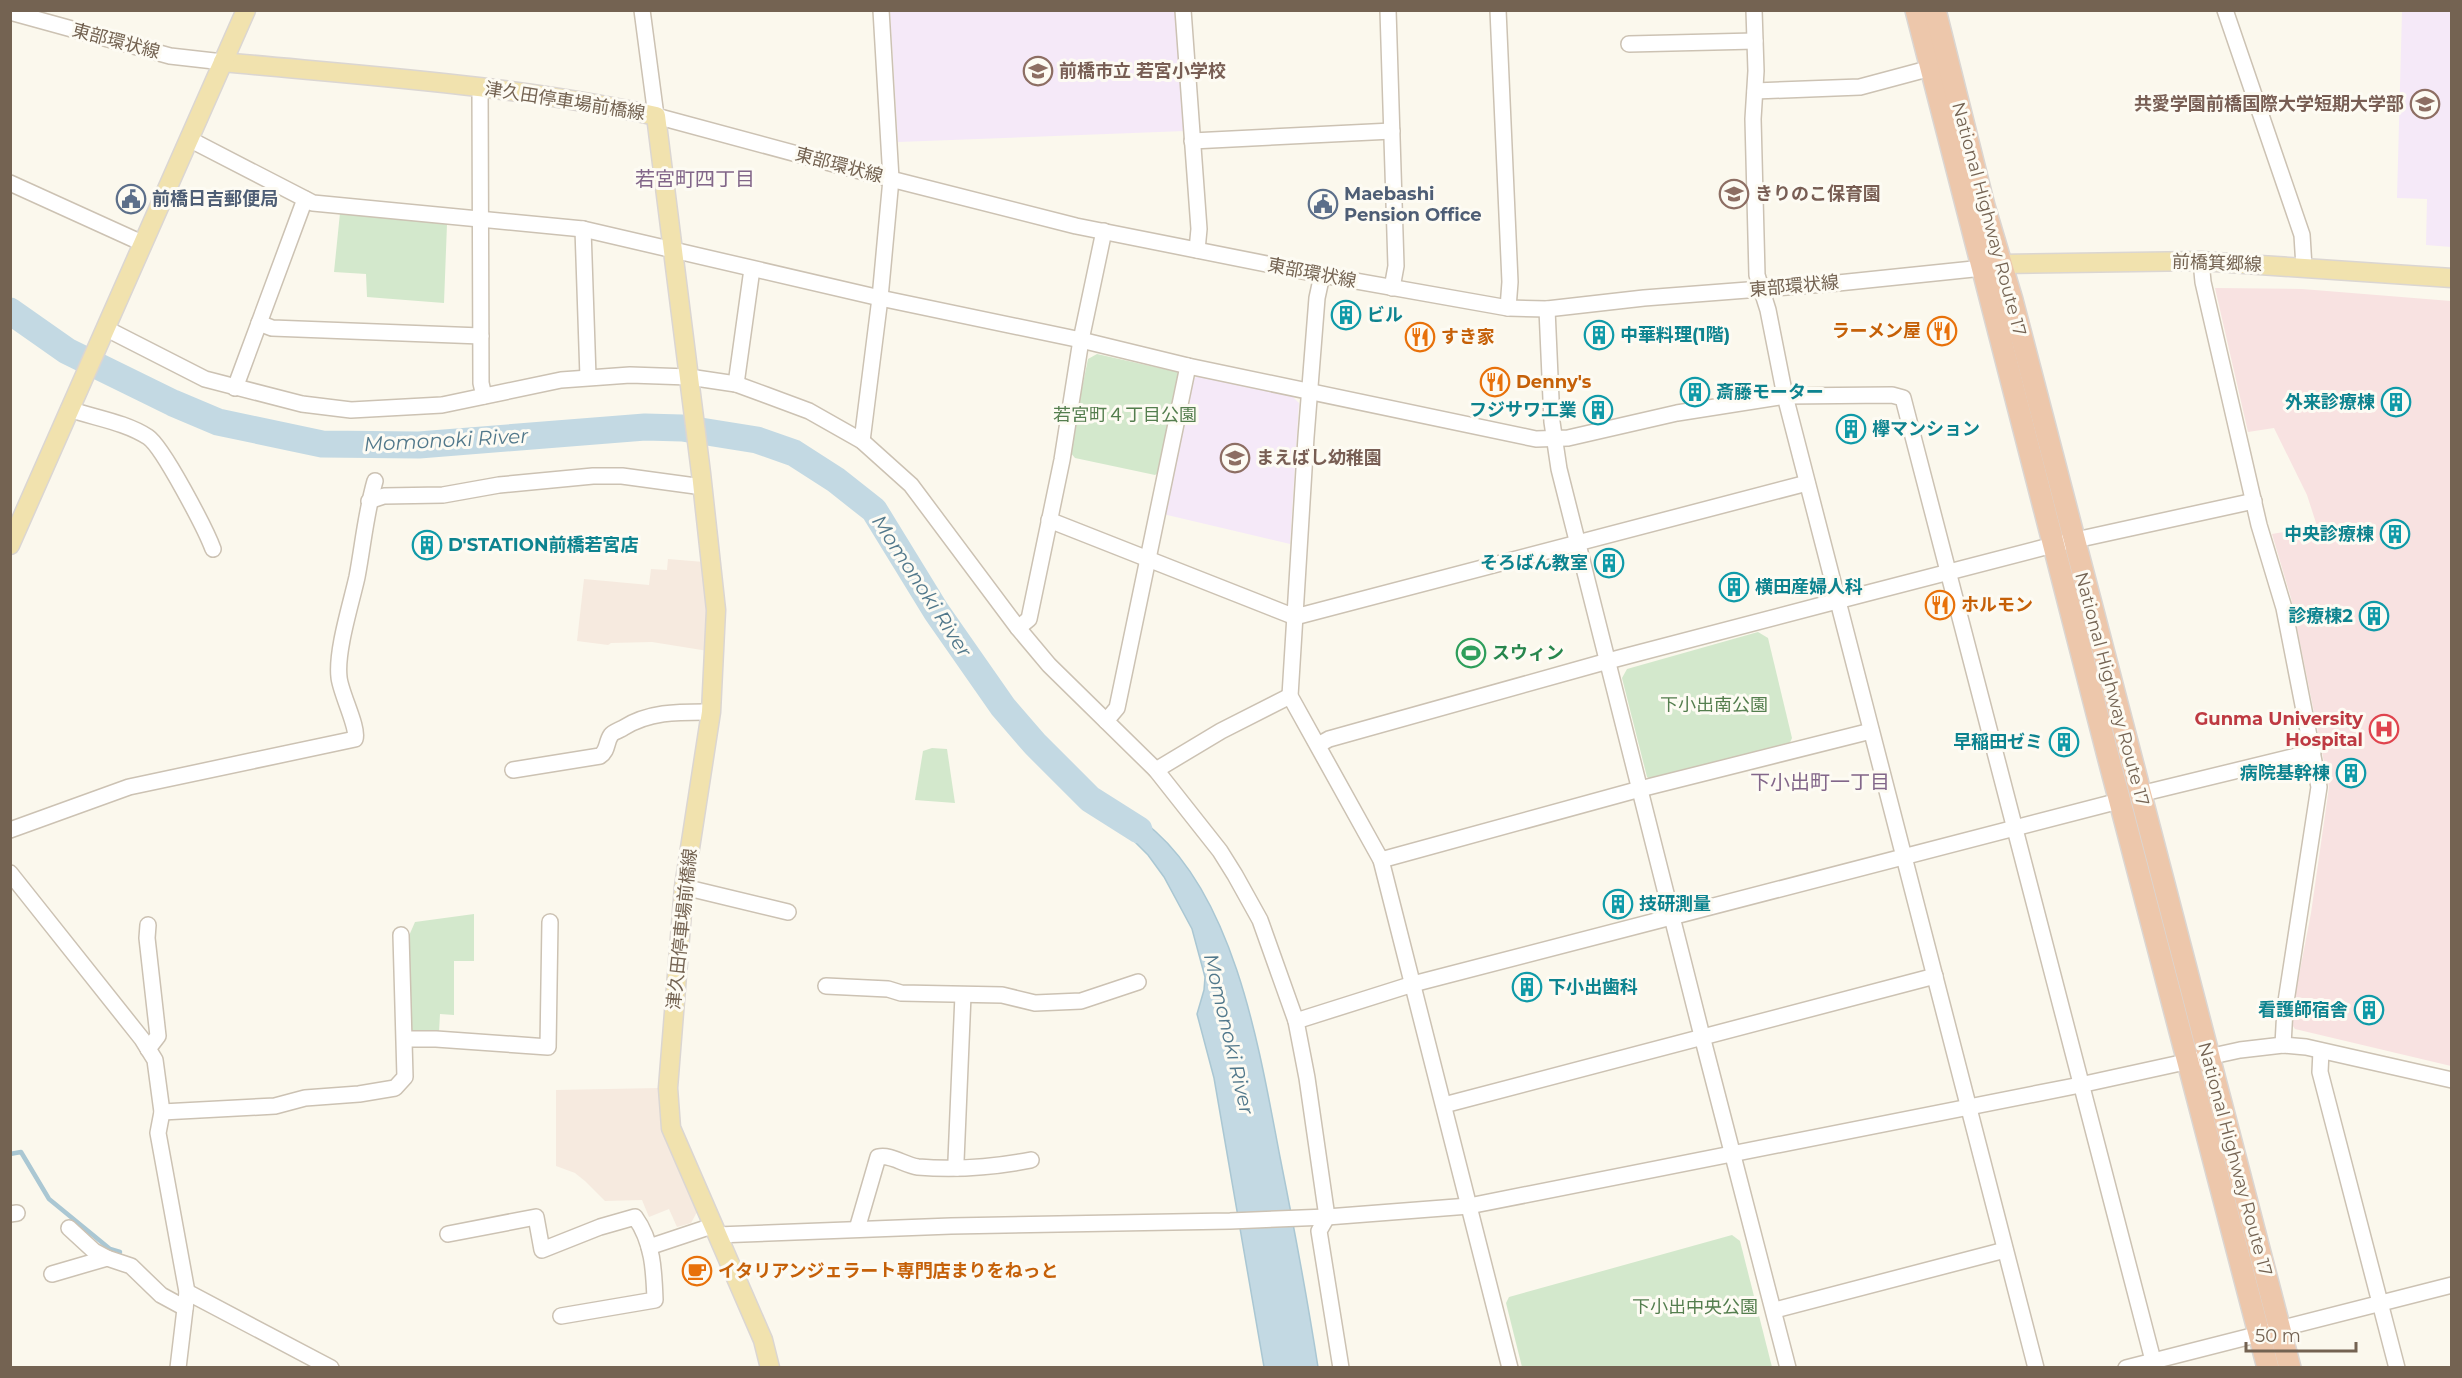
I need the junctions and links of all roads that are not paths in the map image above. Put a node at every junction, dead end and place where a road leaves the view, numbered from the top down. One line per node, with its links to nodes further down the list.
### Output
1 (246, 10): 14 (main road)
2 (642, 10): 18 (street)
3 (880, 10): 22 (street)
4 (1183, 10): 21 (street)
5 (1388, 10): 19 (street)
6 (1498, 10): 40 (street)
7 (1754, 10): 12 (street)
8 (1916, 10): 15 (highway, National Highway Route 17)
9 (1935, 10): 32 (highway, National Highway Route 17)
10 (2225, 10): 33 (street)
11 (11, 12): 14 (street, 東部環状線)
12 (1755, 41): 13 (street); 17 (street)
13 (1629, 44)
14 (224, 62): 16 (main road, 津久田停車場前橋線); 20 (main road)
15 (1931, 68): 17 (street); 32 (highway, National Highway Route 17)
16 (480, 87): 18 (main road, 津久田停車場前橋線); 25 (street)
17 (1755, 91): 38 (street)
18 (656, 116): 22 (street, 東部環状線); 30 (main road, 津久田停車場前橋線)
19 (1392, 131): 21 (street); 37 (street)
20 (189, 140): 24 (street); 28 (main road)
21 (1192, 141): 29 (street)
22 (891, 179): 27 (street, 東部環状線); 39 (street)
23 (10, 183): 28 (street)
24 (305, 199): 25 (street); 42 (street)
25 (480, 219): 26 (street); 44 (street)
26 (583, 230): 30 (street); 48 (street)
27 (1104, 231): 29 (street, 東部環状線); 45 (street)
28 (142, 243): 43 (main road)
29 (1197, 250): 35 (street, 東部環状線)
30 (673, 251): 34 (street); 47 (main road, 津久田停車場前橋線)
31 (2202, 261): 32 (main road, 前橋箕郷線); 33 (main road, 前橋箕郷線); 61 (street)
32 (1992, 266): 38 (street, 東部環状線); 65 (highway, National Highway Route 17)
33 (2304, 267): 36 (main road, 前橋箕郷線)
34 (752, 269): 39 (street); 49 (street)
35 (1322, 275): 37 (street, 東部環状線); 51 (street)
36 (2451, 278)
37 (1392, 288): 40 (street, 東部環状線)
38 (1762, 289): 41 (street, 東部環状線); 53 (street)
39 (880, 298): 45 (street); 56 (street)
40 (1508, 308): 41 (street, 東部環状線)
41 (1547, 309): 55 (street)
42 (259, 323): 44 (street); 50 (street)
43 (103, 332): 50 (street); 54 (main road)
44 (481, 336): 52 (street)
45 (1081, 340): 46 (street); 62 (street)
46 (1188, 366): 51 (street); 67 (street)
47 (689, 377): 48 (street); 49 (street); 57 (main road, 津久田停車場前橋線)
48 (588, 378): 52 (street)
49 (736, 384): 56 (street)
50 (235, 388): 52 (street)
51 (1310, 391): 55 (street); 70 (street)
52 (484, 396)
53 (1785, 396): 55 (street); 59 (street); 68 (street)
54 (73, 401): 64 (main road); 66 (street)
55 (1554, 440): 63 (street)
56 (862, 441): 71 (street)
57 (702, 480): 60 (street); 74 (main road, 津久田停車場前橋線)
58 (375, 481): 60 (street)
59 (1807, 483): 63 (street); 69 (street)
60 (369, 501): 85 (street)
61 (2254, 501): 65 (street); 78 (street)
62 (1049, 520): 67 (street); 71 (street)
63 (1579, 543): 70 (street); 72 (street)
64 (11, 544)
65 (2063, 544): 68 (street); 82 (highway, National Highway Route 17); 83 (highway, National Highway Route 17)
66 (213, 549)
67 (1149, 558): 70 (street); 75 (street)
68 (1948, 572): 69 (street); 84 (street)
69 (1837, 601): 72 (street); 76 (street)
70 (1295, 617): 73 (street)
71 (1018, 628): 75 (street)
72 (1608, 661): 77 (street); 81 (street)
73 (1290, 696): 77 (street); 80 (street)
74 (711, 712): 79 (street); 89 (main road, 津久田停車場前橋線)
75 (1106, 721): 80 (street)
76 (1871, 731): 81 (street); 86 (street)
77 (1318, 745): 87 (street)
78 (2313, 752): 82 (street); 103 (street)
79 (513, 770)
80 (1156, 770): 100 (street)
81 (1640, 789): 87 (street); 91 (street)
82 (2140, 794): 106 (highway, National Highway Route 17)
83 (2119, 801): 84 (street); 106 (highway, National Highway Route 17)
84 (2014, 828): 86 (street); 108 (street)
85 (10, 830)
86 (1903, 856): 91 (street); 95 (street)
87 (1381, 860): 97 (street)
88 (10, 873): 104 (street)
89 (684, 887): 90 (street); 119 (main road, 津久田停車場前橋線)
90 (788, 912)
91 (1672, 916): 97 (street); 101 (street)
92 (549, 922): 102 (street)
93 (148, 925): 104 (street)
94 (401, 935): 102 (street)
95 (1935, 975): 101 (street); 110 (street)
96 (1138, 982): 99 (street)
97 (1413, 984): 100 (street); 109 (street)
98 (826, 986): 99 (street)
99 (963, 995): 114 (street)
100 (1296, 1021): 116 (street)
101 (1702, 1036): 109 (street); 112 (street)
102 (406, 1039): 111 (street)
103 (2283, 1045): 105 (street); 106 (street)
104 (148, 1049): 111 (street)
105 (2321, 1051): 107 (street); 127 (street)
106 (2198, 1060): 108 (street); 131 (highway, National Highway Route 17); 132 (highway, National Highway Route 17)
107 (2451, 1080)
108 (2080, 1085): 110 (street); 133 (street)
109 (1444, 1105): 115 (street)
110 (1968, 1106): 112 (street); 122 (street)
111 (162, 1112): 126 (street)
112 (1733, 1155): 115 (street); 129 (street)
113 (1031, 1160): 114 (street)
114 (957, 1168): 118 (street)
115 (1469, 1206): 116 (street); 138 (street)
116 (1327, 1217): 118 (street); 137 (street)
117 (69, 1228): 123 (street)
118 (857, 1229): 119 (street)
119 (715, 1231): 121 (street); 136 (main road, 津久田停車場前橋線)
120 (448, 1234): 121 (street)
121 (649, 1247): 130 (street)
122 (2005, 1250): 129 (street); 140 (street)
123 (107, 1258): 124 (street); 128 (street)
124 (52, 1274)
125 (2451, 1285): 127 (street)
126 (187, 1292): 128 (street); 135 (street)
127 (2381, 1303): 131 (street); 144 (street)
128 (185, 1308): 134 (street)
129 (1775, 1310): 139 (street)
130 (561, 1316)
131 (2280, 1328): 132 (street); 143 (highway, National Highway Route 17)
132 (2259, 1334): 133 (street); 142 (highway, National Highway Route 17)
133 (2155, 1364): 141 (street)
134 (178, 1368)
135 (331, 1368)
136 (770, 1368)
137 (1341, 1368)
138 (1510, 1368)
139 (1788, 1368)
140 (2036, 1368)
141 (2126, 1368)
142 (2268, 1368)
143 (2290, 1368)
144 (2397, 1368)

